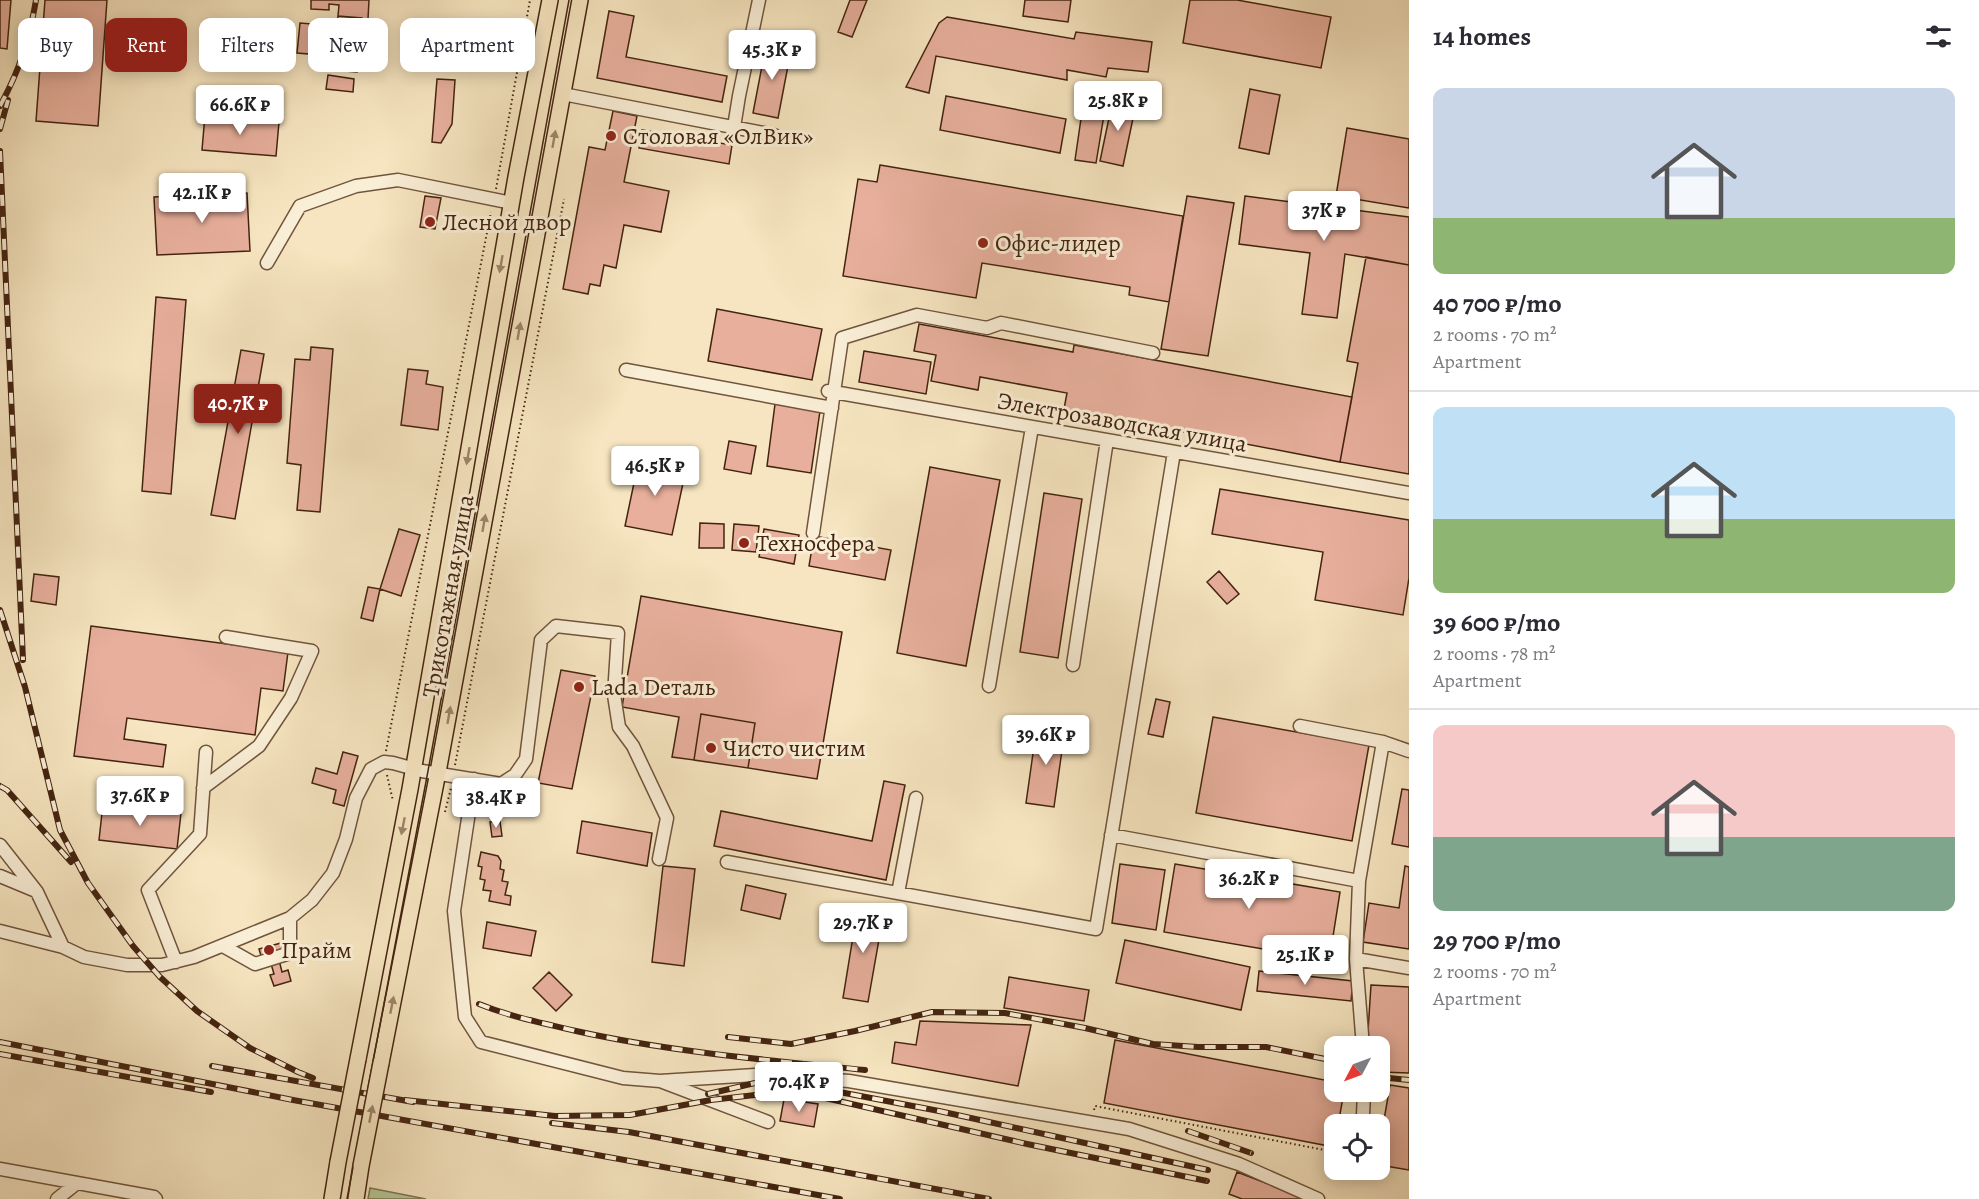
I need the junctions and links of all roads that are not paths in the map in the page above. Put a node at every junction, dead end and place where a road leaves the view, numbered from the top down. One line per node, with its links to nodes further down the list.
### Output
1 (550, 0): 7 (main road, Трикотажная улица)
2 (580, 0): 4 (main road, Трикотажная улица)
3 (759, 0): 5 (street)
4 (563, 94): 5 (street); 26 (main road, Трикотажная улица, one-way to 4)
5 (734, 127): 6 (street)
6 (774, 135)
7 (512, 203): 8 (street); 25 (main road, Трикотажная улица, one-way to 25)
8 (267, 263)
9 (1153, 352): 11 (street)
10 (626, 370): 12 (street)
11 (831, 392): 12 (street); 13 (street, Электрозаводская улица)
12 (832, 408): 17 (street)
13 (1032, 427): 14 (street, Электрозаводская улица); 20 (street)
14 (1107, 441): 15 (street, Электрозаводская улица); 19 (street)
15 (1174, 452): 16 (street, Электрозаводская улица); 30 (street)
16 (1409, 494)
17 (813, 534)
18 (226, 637): 28 (street)
19 (1073, 666)
20 (988, 686)
21 (1300, 726): 22 (street)
22 (1383, 742): 23 (street); 35 (street)
23 (1409, 751)
24 (206, 752): 28 (street)
25 (413, 769): 26 (street); 38 (street); 52 (main road, Трикотажная улица, one-way to 52, bridge)
26 (438, 772): 27 (street); 53 (main road, Трикотажная улица, one-way to 26, bridge)
27 (474, 779): 32 (street); 46 (street)
28 (203, 788): 43 (street)
29 (916, 798): 37 (street)
30 (1111, 835): 35 (street); 37 (street)
31 (0, 845): 36 (street)
32 (659, 859)
33 (727, 862): 37 (street)
34 (0, 876): 36 (street)
35 (1359, 881): 42 (street)
36 (37, 892): 41 (street)
37 (898, 893)
38 (290, 918): 40 (street); 40 (street)
39 (0, 931): 41 (street)
40 (223, 946): 43 (street)
41 (63, 947): 43 (street)
42 (1356, 958): 44 (street); 45 (street)
43 (176, 962)
44 (1409, 968)
45 (1362, 1036)
46 (660, 1081): 47 (street); 54 (street)
47 (768, 1122)
48 (0, 1169): 49 (street)
49 (77, 1183): 50 (street); 51 (street)
50 (155, 1198)
51 (57, 1199)
52 (332, 1199)
53 (356, 1199)
54 (1318, 1199)

